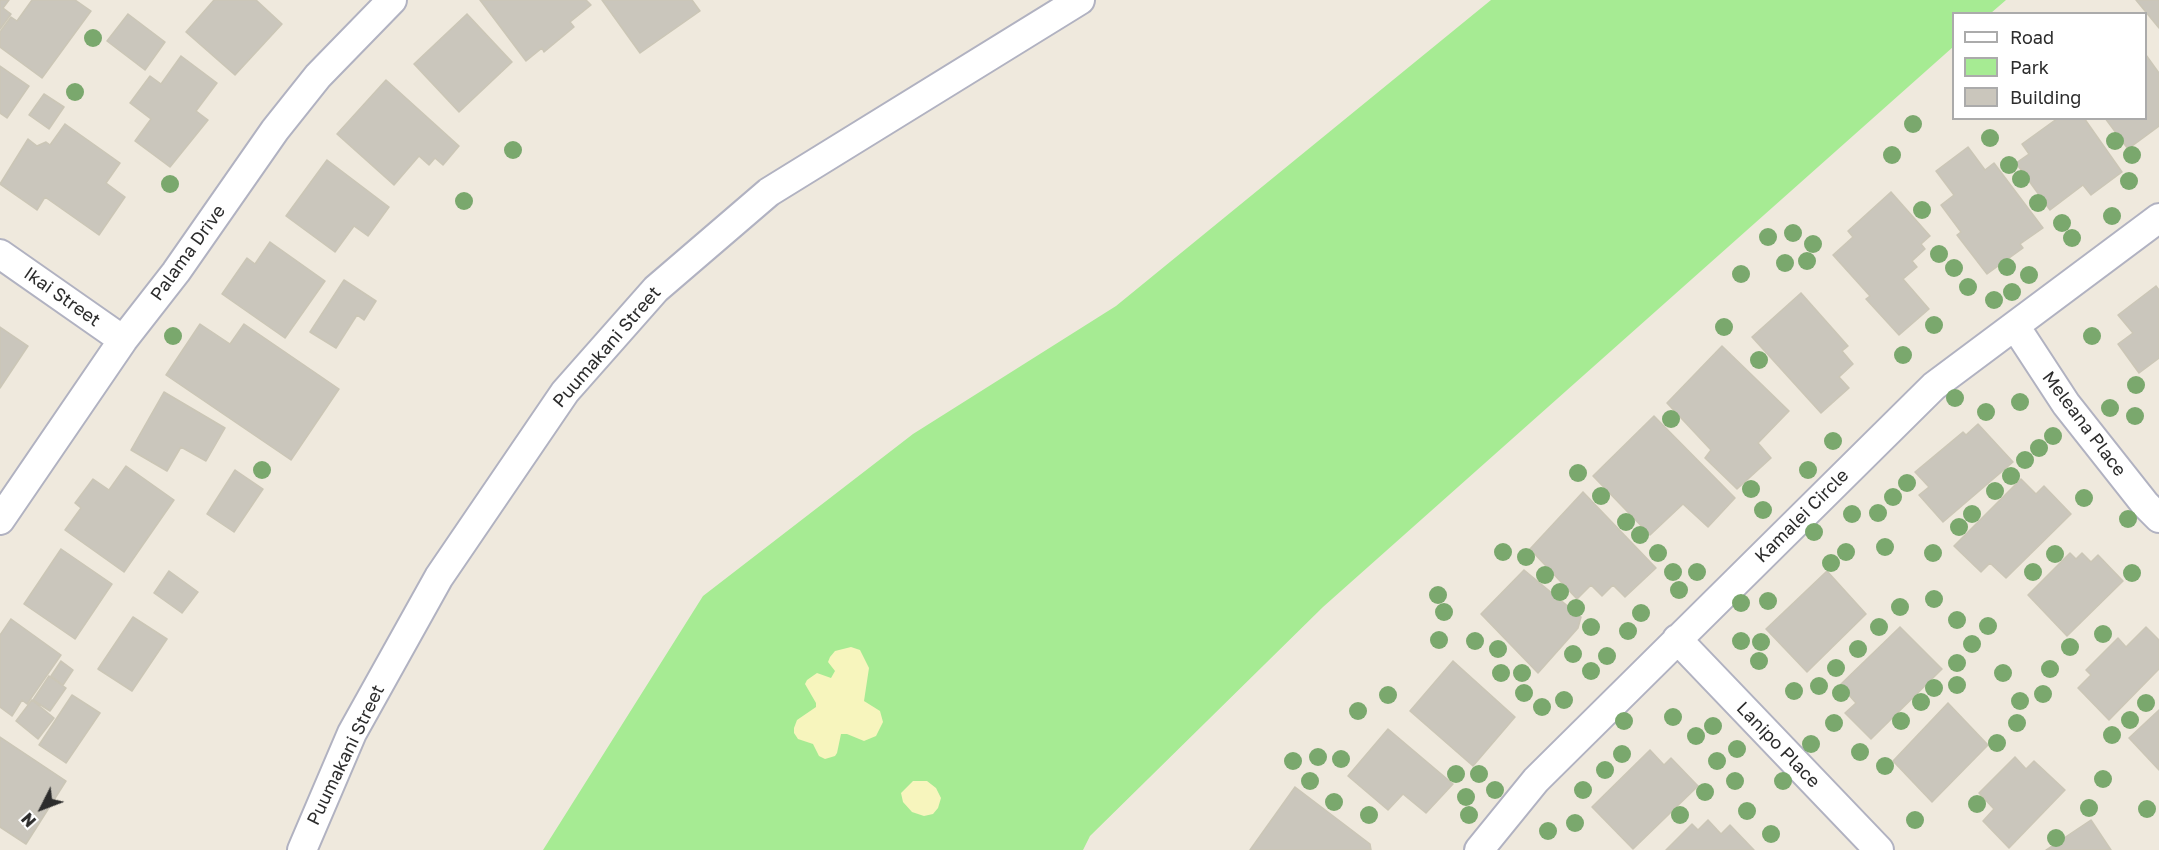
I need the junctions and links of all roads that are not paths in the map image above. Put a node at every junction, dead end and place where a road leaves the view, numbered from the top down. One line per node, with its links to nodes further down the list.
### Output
1 (392, 0): 6 (street, Palama Drive)
2 (1080, 0): 10 (street, Puumakani Street)
3 (2159, 218): 5 (street, Kamalei Circle)
4 (0, 254): 6 (street, Ikai Street)
5 (2015, 326): 7 (street, Meleana Place); 9 (street, Kamalei Circle)
6 (123, 340): 8 (street, Palama Drive)
7 (2159, 518)
8 (0, 520)
9 (1677, 639): 11 (street, Kamalei Circle); 12 (street, Lanipo Place)
10 (302, 850)
11 (1479, 850)
12 (1879, 850)

